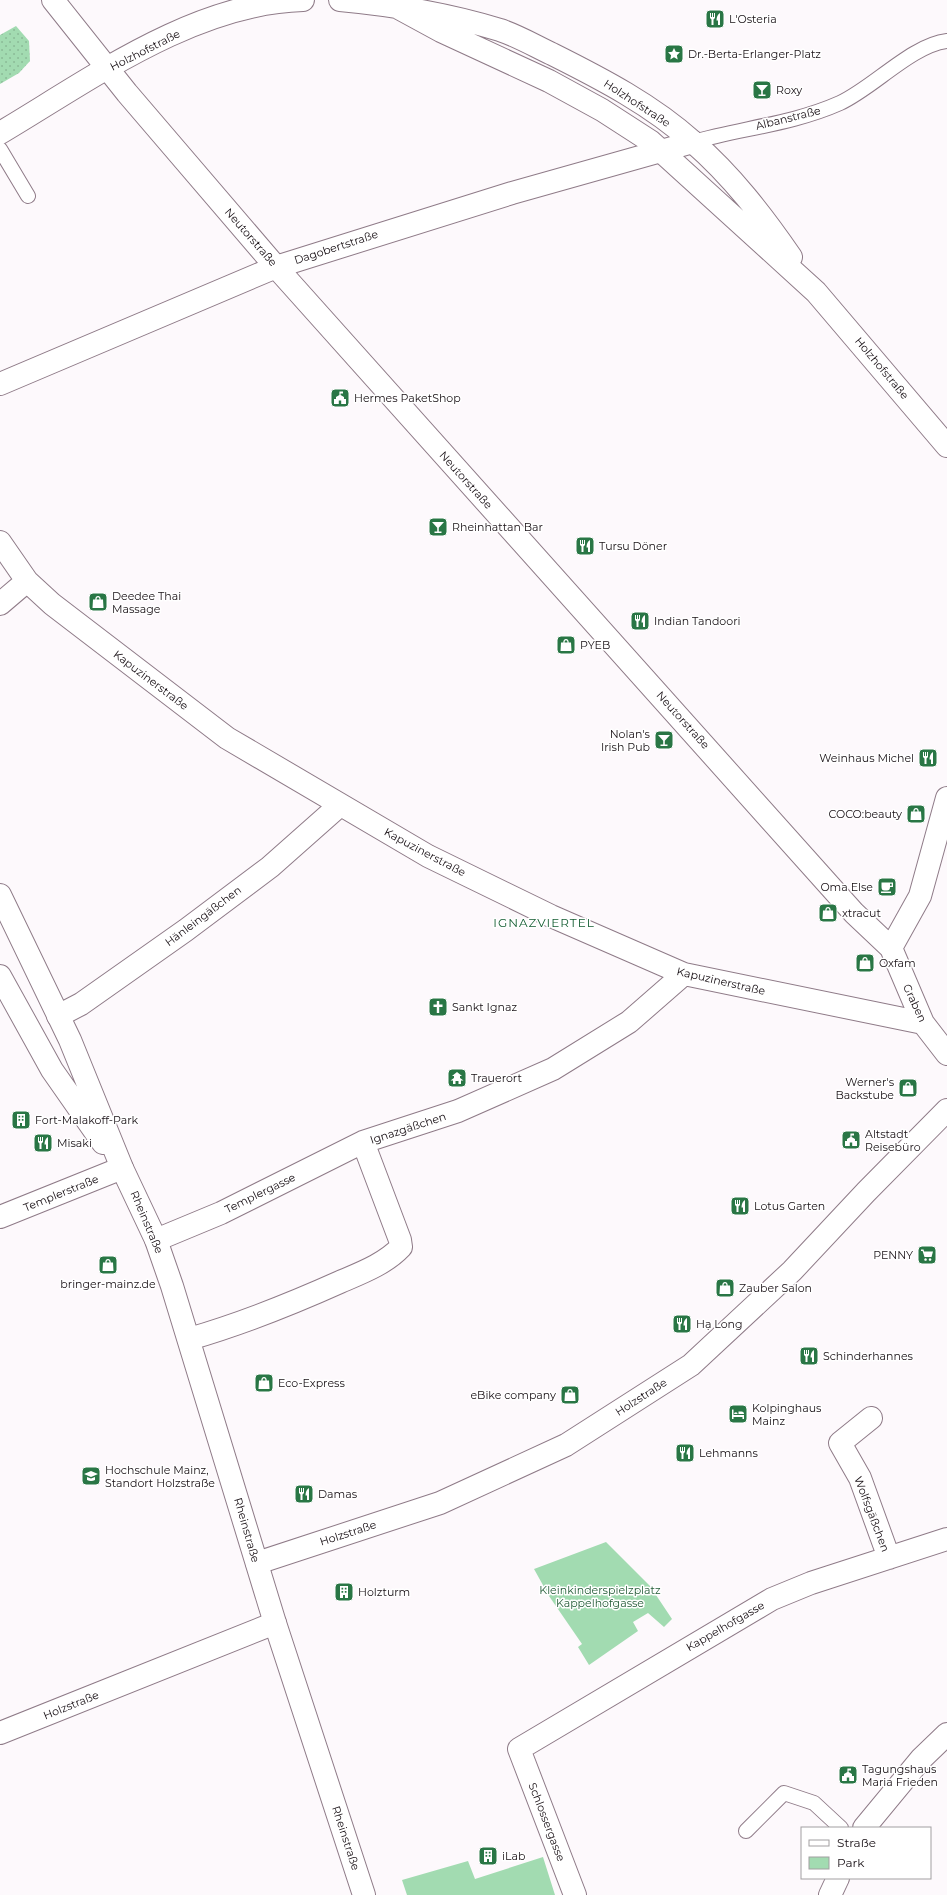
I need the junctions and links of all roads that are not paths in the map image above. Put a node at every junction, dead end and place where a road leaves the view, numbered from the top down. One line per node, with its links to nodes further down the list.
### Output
1 (53, 0): 6 (street, Neutorstraße)
2 (303, 0): 6 (street, Holzhofstraße)
3 (340, 0): 4 (street, Holzhofstraße)
4 (395, 6): 8 (street, Holzhofstraße); 10 (street, Holzhofstraße)
5 (946, 41): 8 (lane, Albanstraße)
6 (107, 68): 7 (street, Holzhofstraße); 12 (street, Neutorstraße)
7 (0, 133)
8 (693, 142): 10 (street, Albanstraße); 13 (street, Holzhofstraße)
9 (0, 149): 11 (lane)
10 (662, 150): 12 (street, Dagobertstraße); 13 (street, Holzhofstraße)
11 (28, 196)
12 (276, 267): 14 (street, Dagobertstraße); 22 (street, Neutorstraße)
13 (816, 292): 15 (street, Holzhofstraße)
14 (0, 384)
15 (947, 446)
16 (0, 542): 17 (street, Kapuzinerstraße)
17 (27, 581): 18 (street); 20 (street, Kapuzinerstraße)
18 (0, 604)
19 (947, 798): 22 (street)
20 (340, 805): 23 (street, Kapuzinerstraße); 25 (street, Hänleingäßchen)
21 (0, 895): 25 (street, Rheinstraße)
22 (891, 948): 26 (street, Graben)
23 (684, 974): 26 (street, Kapuzinerstraße); 29 (street, Ignazgäßchen)
24 (0, 976): 30 (street, Rheinstraße)
25 (58, 1016): 30 (street, Rheinstraße)
26 (923, 1023): 27 (street, Graben)
27 (947, 1054)
28 (947, 1110): 37 (street, Holzstraße)
29 (363, 1142): 32 (street, Templergasse); 33 (street, Ignazgäßchen)
30 (122, 1168): 31 (street, Templerstraße); 32 (street, Rheinstraße)
31 (0, 1217)
32 (156, 1240): 33 (street, Rheinstraße)
33 (189, 1339): 37 (street, Rheinstraße)
34 (871, 1418): 36 (street, Wolfsgäßchen)
35 (947, 1539): 36 (street, Kappelhofgasse)
36 (889, 1558): 41 (street, Kappelhofgasse)
37 (257, 1563): 38 (street, Rheinstraße)
38 (275, 1623): 39 (street, Holzstraße); 46 (street, Rheinstraße)
39 (0, 1733)
40 (947, 1734): 43 (street)
41 (519, 1749): 47 (street, Schlossergasse)
42 (839, 1827): 44 (lane)
43 (865, 1827)
44 (746, 1831)
45 (838, 1879): 48 (street)
46 (364, 1895)
47 (575, 1895)
48 (830, 1895)

